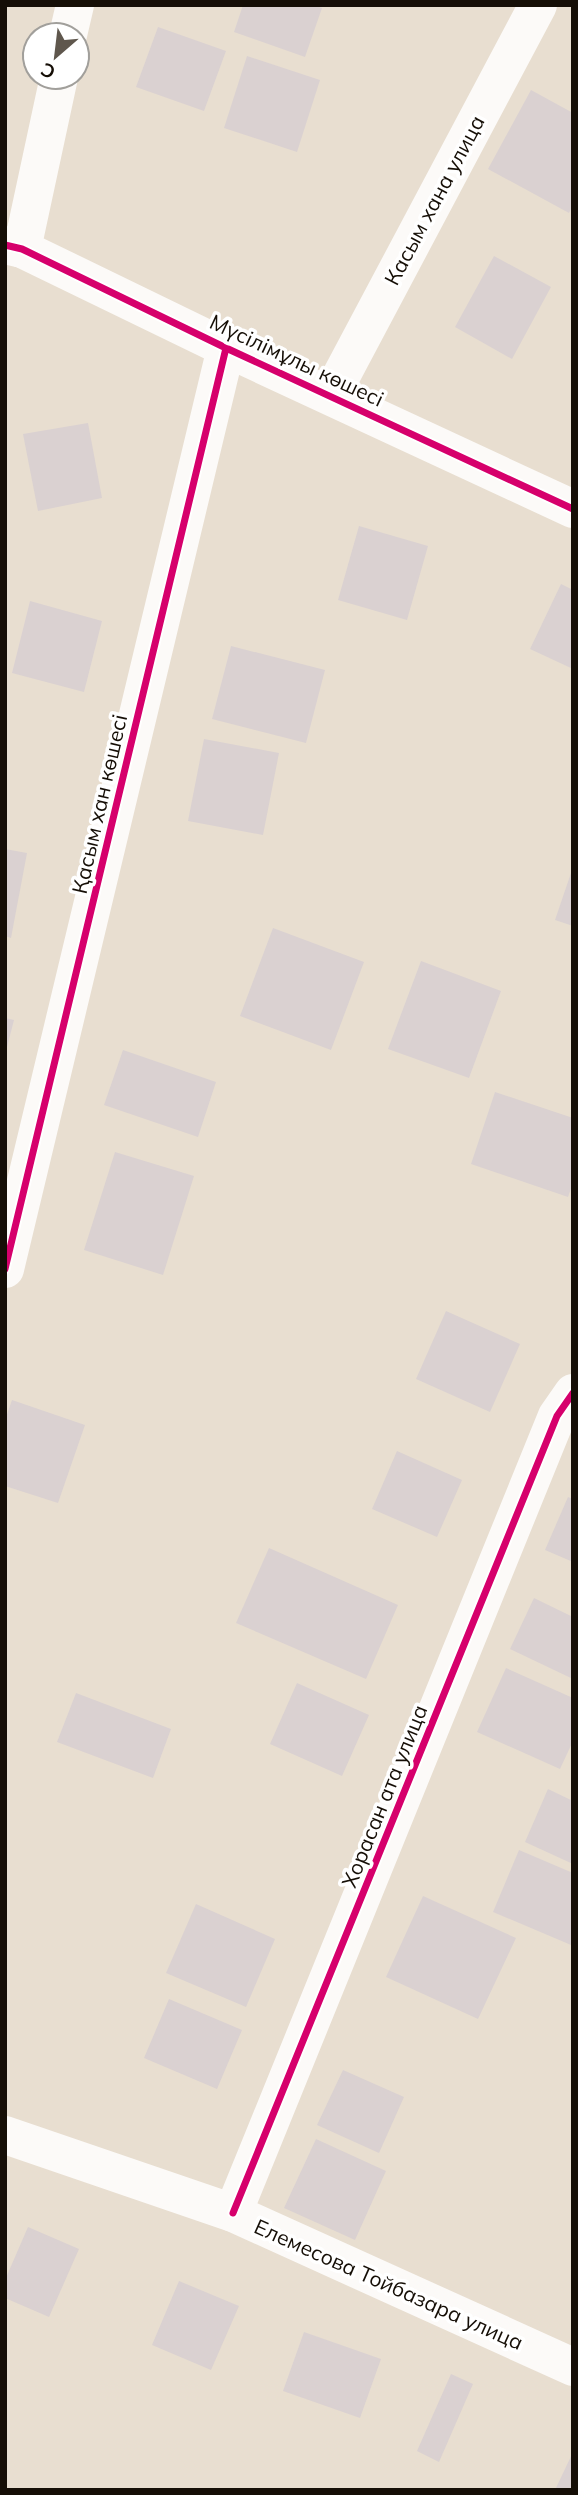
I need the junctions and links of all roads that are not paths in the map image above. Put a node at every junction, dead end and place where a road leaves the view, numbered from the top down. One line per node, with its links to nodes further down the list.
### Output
1 (538, 5): 5 (street, Касым хана улица)
2 (55, 91): 3 (street)
3 (14, 247): 4 (street, Мүсілімұлы көшесі)
4 (226, 348): 5 (street, Мүсілімұлы көшесі); 7 (street, Қасым хан көшесі)
5 (331, 395): 6 (street, Мүсілімұлы көшесі)
6 (573, 509)
7 (5, 1269)
8 (573, 1393): 10 (street, Хорасан ата улица)
9 (5, 2135): 10 (street, Елемесова Тойбазара улица)
10 (233, 2213): 11 (street, Елемесова Тойбазара улица)
11 (573, 2367)

